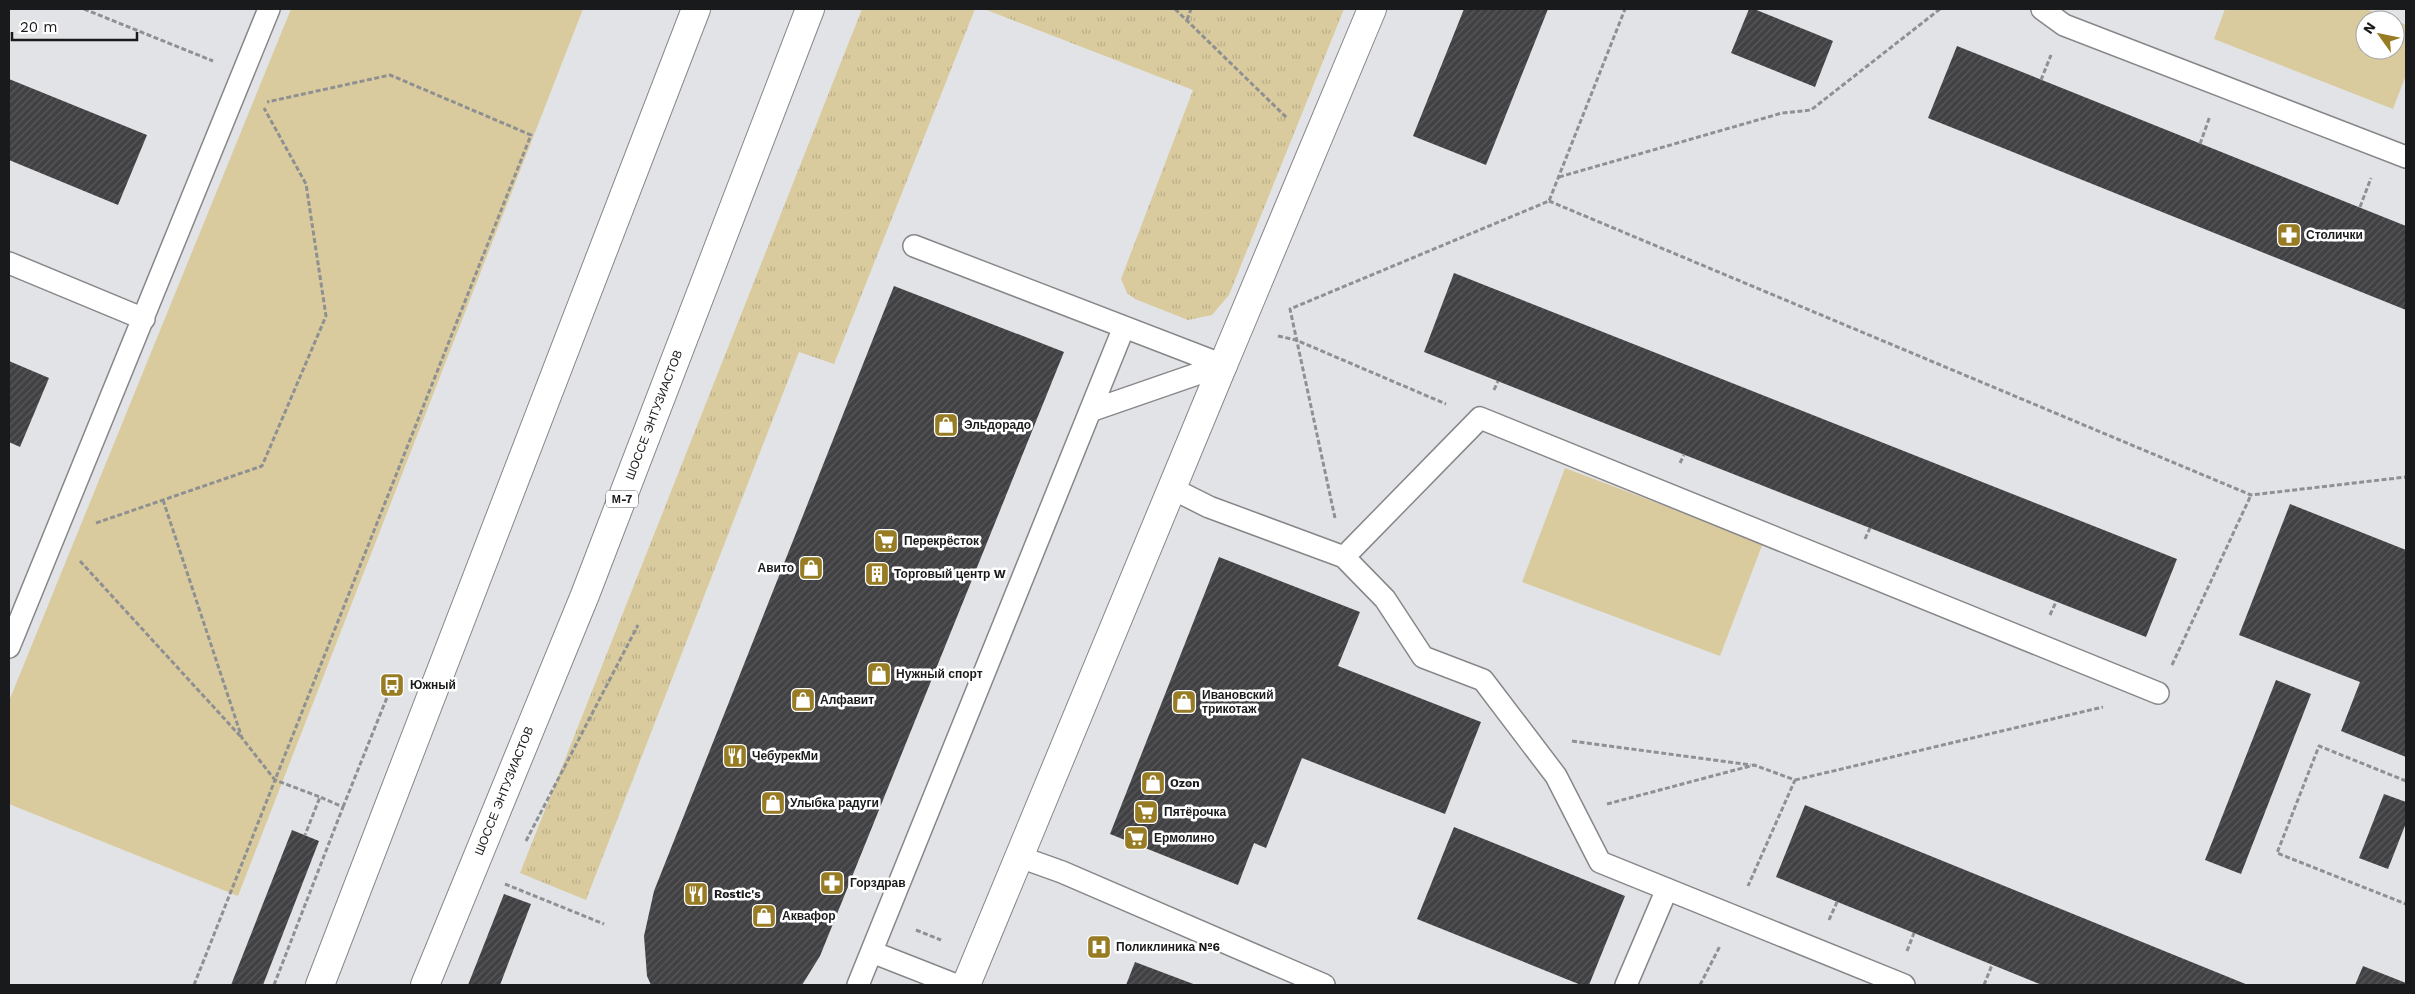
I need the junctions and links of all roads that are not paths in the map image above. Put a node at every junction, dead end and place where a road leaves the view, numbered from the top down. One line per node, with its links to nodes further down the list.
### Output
1 (269, 9): 9 (lane)
2 (696, 9): 21 (main road)
3 (810, 9): 22 (main road, ШОССЕ ЭНТУЗИАСТОВ / М-7)
4 (1372, 9): 11 (main road)
5 (2042, 9): 6 (lane)
6 (2406, 157)
7 (914, 246): 10 (lane)
8 (9, 263): 9 (lane)
9 (144, 318): 15 (lane)
10 (1124, 327): 11 (lane); 12 (lane)
11 (1223, 365): 12 (lane); 13 (main road)
12 (1090, 411): 19 (lane)
13 (1171, 488): 14 (lane); 17 (main road)
14 (1344, 558): 16 (lane); 18 (lane)
15 (9, 647)
16 (2158, 693)
17 (1020, 857): 24 (main road); 25 (lane)
18 (1666, 889): 26 (lane); 27 (lane)
19 (872, 952): 20 (lane); 23 (lane)
20 (866, 983)
21 (320, 985)
22 (425, 985)
23 (956, 985)
24 (966, 985)
25 (1324, 985)
26 (1626, 985)
27 (1904, 985)

